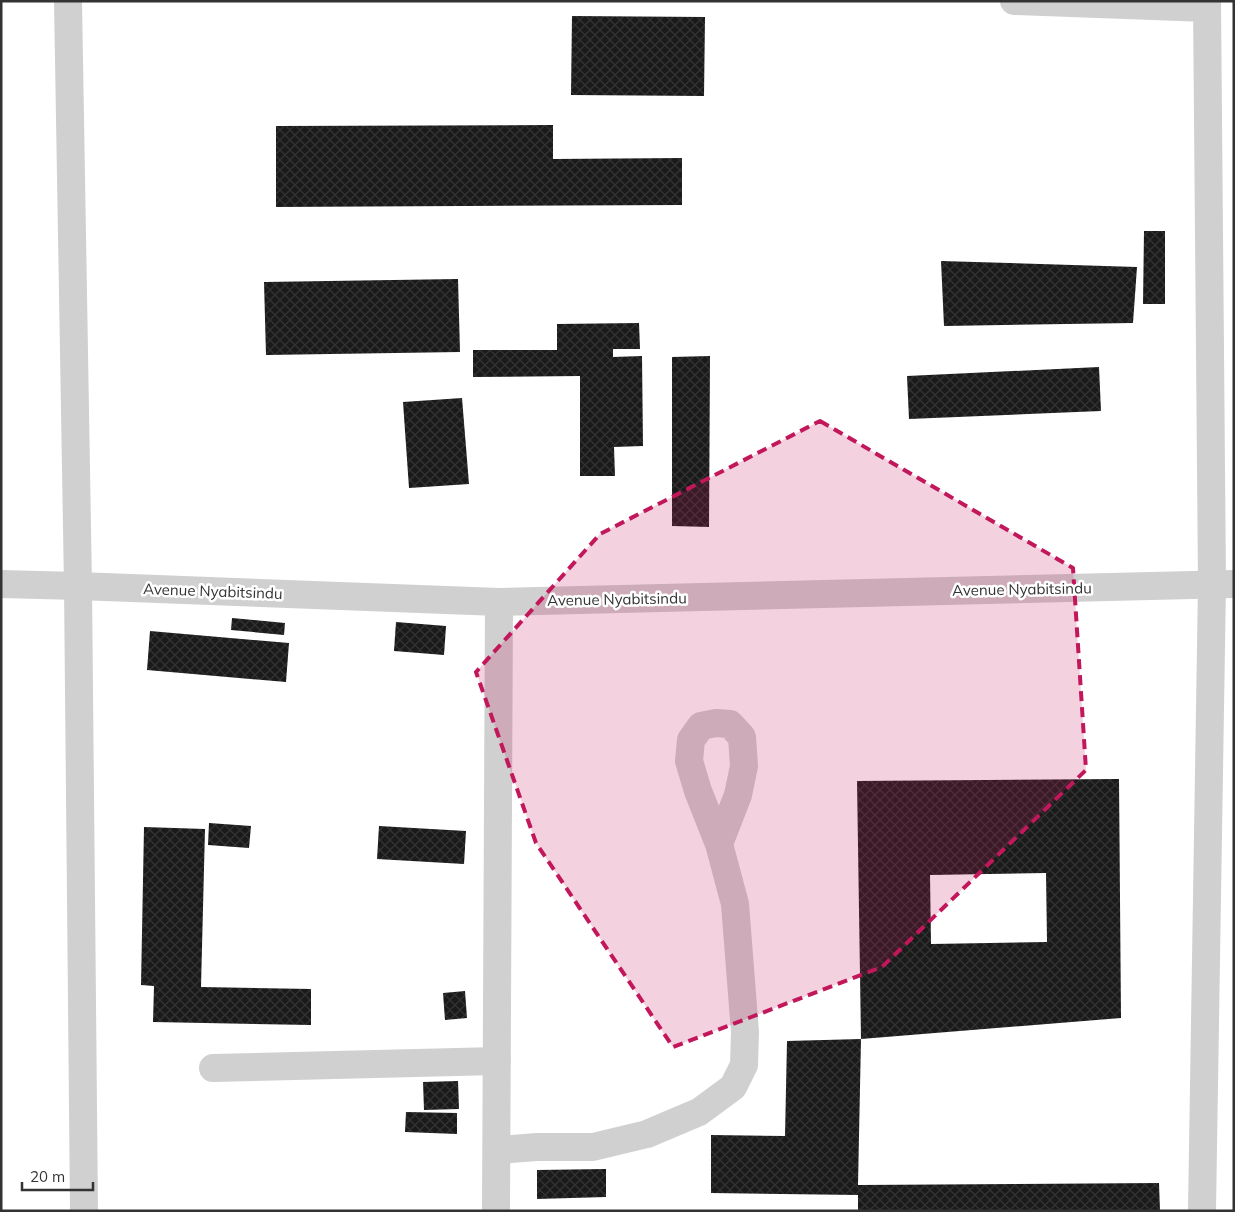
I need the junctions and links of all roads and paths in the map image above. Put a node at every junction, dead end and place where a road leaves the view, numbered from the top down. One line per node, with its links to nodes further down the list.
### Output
1 (68, 1): 6 (street)
2 (1014, 1): 3 (street)
3 (1207, 5): 5 (street)
4 (1, 584): 6 (street, Avenue Nyabitsindu)
5 (1223, 584): 7 (street, Avenue Nyabitsindu); 14 (street)
6 (78, 586): 7 (street, Avenue Nyabitsindu); 12 (street)
7 (499, 602): 9 (street)
8 (718, 844): 11 (street)
9 (497, 1061): 10 (street); 11 (street)
10 (213, 1068)
11 (497, 1150): 13 (street)
12 (84, 1211)
13 (496, 1211)
14 (1202, 1211)

